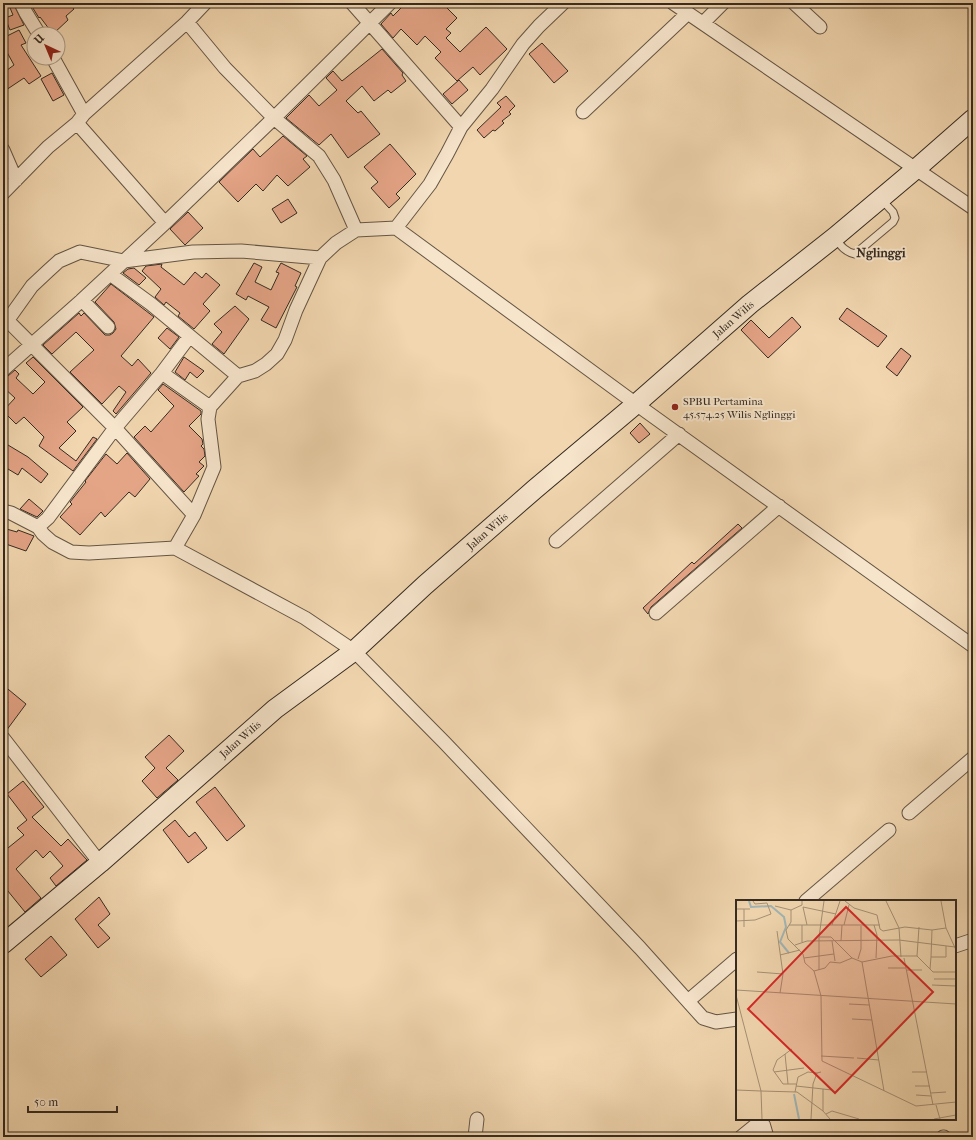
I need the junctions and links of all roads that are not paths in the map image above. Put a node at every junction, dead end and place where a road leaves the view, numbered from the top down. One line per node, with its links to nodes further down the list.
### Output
1 (21, 3): 13 (street)
2 (205, 3): 10 (street)
3 (352, 3): 11 (street)
4 (390, 3): 11 (street)
5 (563, 3): 20 (street)
6 (673, 3): 9 (street)
7 (723, 3): 12 (street)
8 (794, 3): 14 (street)
9 (688, 13): 12 (street); 16 (street)
10 (187, 22): 17 (street); 18 (street)
11 (371, 23): 17 (street); 20 (street)
12 (703, 23): 22 (street)
13 (34, 26)
14 (820, 27)
15 (57, 66): 18 (street)
16 (583, 112)
17 (274, 118): 27 (street); 29 (street)
18 (80, 119): 23 (street); 27 (street)
19 (973, 119): 22 (main road, Jalan Wilis)
20 (461, 126): 28 (street)
21 (3, 150): 23 (street)
22 (917, 168): 25 (main road, Jalan Wilis); 26 (street)
23 (16, 180): 24 (street)
24 (3, 193)
25 (881, 198): 30 (main road, Jalan Wilis); 30 (lane)
26 (973, 208)
27 (165, 223): 32 (street)
28 (396, 228): 29 (street); 42 (street)
29 (356, 230): 31 (street)
30 (835, 237): 42 (main road, Jalan Wilis)
31 (320, 258): 32 (street); 41 (street)
32 (124, 261): 33 (street); 35 (street)
33 (110, 274): 34 (street); 37 (street)
34 (82, 300): 36 (street); 38 (street)
35 (5, 318): 38 (street)
36 (108, 327)
37 (190, 337): 40 (street); 41 (street)
38 (31, 344): 39 (street); 44 (street)
39 (3, 370)
40 (162, 373): 43 (street); 44 (street)
41 (238, 376): 43 (street)
42 (636, 404): 45 (street); 54 (main road, Jalan Wilis)
43 (210, 407): 48 (street)
44 (115, 428): 48 (street); 49 (street)
45 (679, 434): 46 (street); 50 (street)
46 (779, 506): 52 (street); 53 (street)
47 (3, 511): 49 (street)
48 (194, 515): 51 (street)
49 (38, 527): 51 (street)
50 (556, 541)
51 (175, 548): 54 (street)
52 (656, 613)
53 (973, 646)
54 (354, 651): 59 (main road, Jalan Wilis); 65 (street)
55 (4, 740): 59 (street)
56 (973, 758): 57 (street)
57 (909, 813)
58 (888, 830): 60 (street)
59 (100, 863): 62 (main road, Jalan Wilis)
60 (807, 900)
61 (973, 940): 63 (street)
62 (3, 944)
63 (956, 946)
64 (736, 960): 65 (street)
65 (688, 1001): 66 (street)
66 (736, 1019)
67 (477, 1119): 69 (street)
68 (762, 1120): 70 (street); 71 (street)
69 (475, 1137)
70 (741, 1137)
71 (767, 1137)

